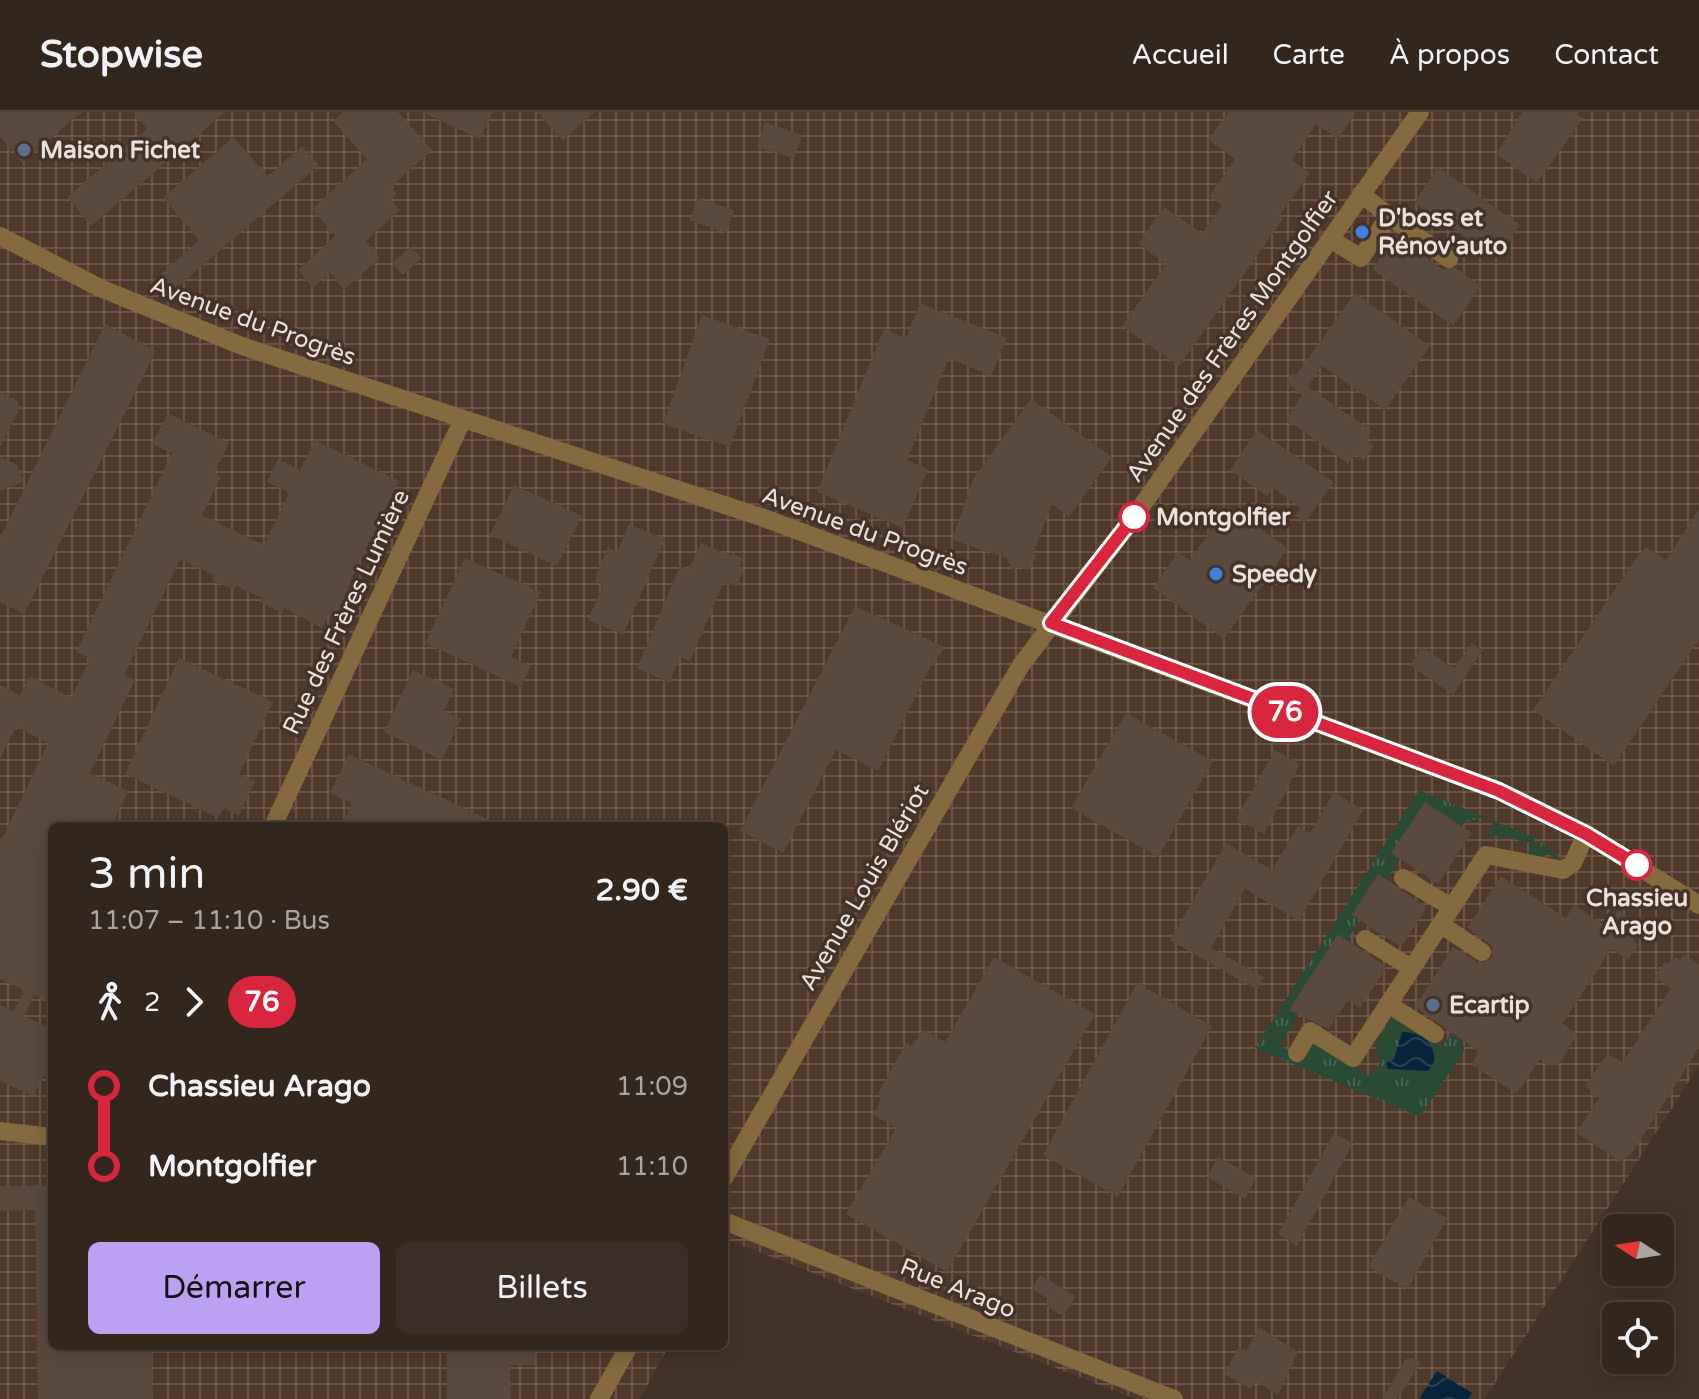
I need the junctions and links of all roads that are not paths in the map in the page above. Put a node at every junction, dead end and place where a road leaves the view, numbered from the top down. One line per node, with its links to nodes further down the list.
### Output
1 (1420, 112): 2 (street, Avenue des Frères Montgolfier)
2 (1361, 194): 3 (street); 5 (street, Avenue des Frères Montgolfier)
3 (1389, 216): 5 (street); 6 (street)
4 (0, 236): 7 (street, Avenue du Progrès)
5 (1330, 239): 8 (street, Avenue des Frères Montgolfier)
6 (1449, 259)
7 (463, 419): 8 (street, Avenue du Progrès); 9 (street, Rue des Frères Lumière)
8 (1051, 623): 10 (street, Avenue du Progrès); 23 (street, Avenue Louis Blériot)
9 (275, 822)
10 (1586, 834): 12 (street, Avenue du Progrès); 13 (street)
11 (1403, 878): 13 (street)
12 (1699, 905)
13 (1451, 907): 14 (street)
14 (1440, 924): 16 (street); 17 (street)
15 (1365, 939): 17 (street)
16 (1482, 952)
17 (1411, 968): 18 (street)
18 (1388, 1004): 19 (street); 20 (street)
19 (1435, 1034)
20 (1297, 1053)
21 (0, 1131): 22 (street)
22 (48, 1137)
23 (728, 1171)
24 (728, 1223): 27 (street, Rue Arago)
25 (627, 1350): 26 (street)
26 (599, 1399)
27 (1174, 1399)

